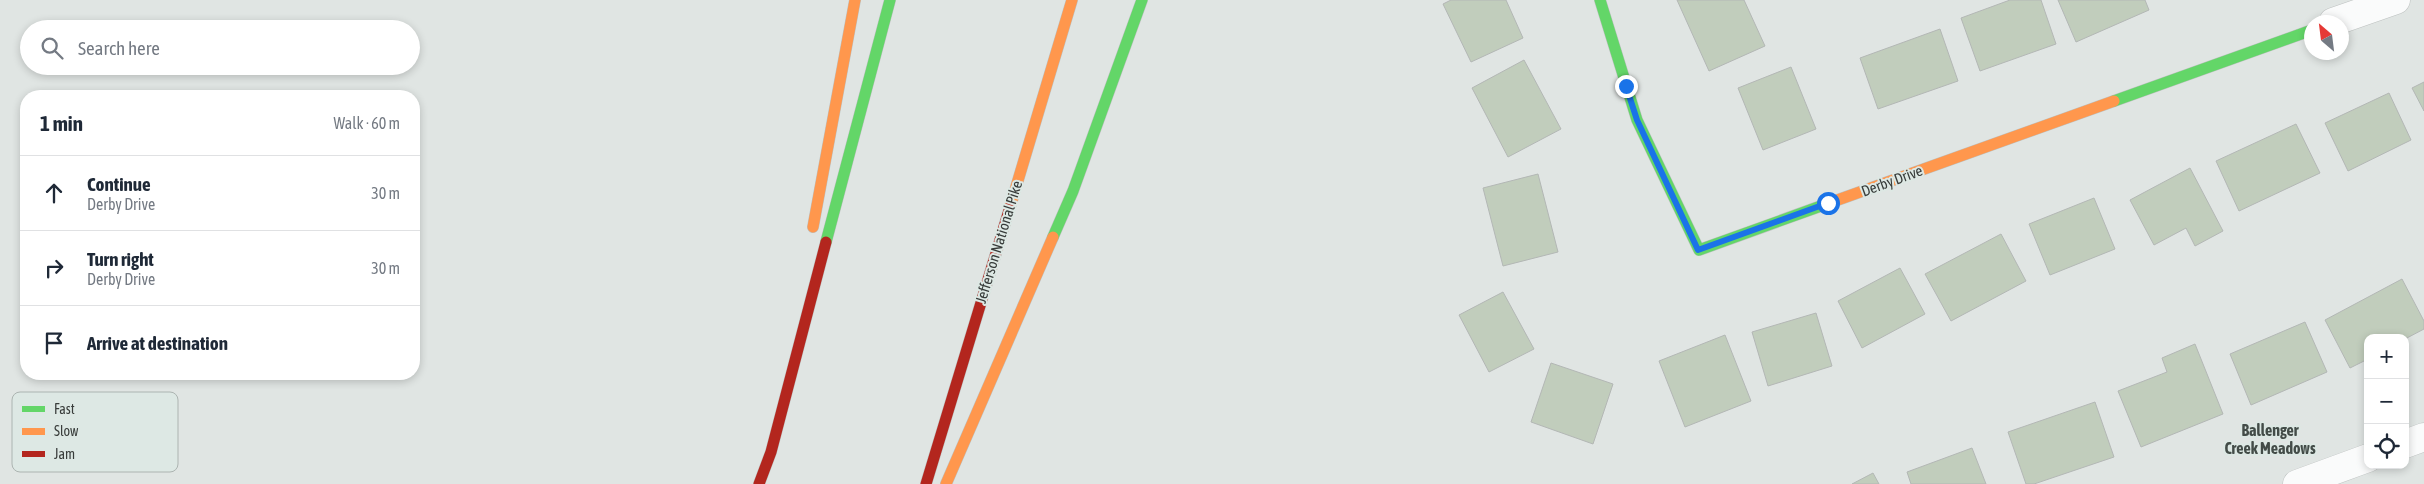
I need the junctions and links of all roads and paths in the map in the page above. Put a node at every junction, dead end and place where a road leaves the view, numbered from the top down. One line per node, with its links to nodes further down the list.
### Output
1 (855, 0): 9 (main road)
2 (890, 0): 13 (main road)
3 (1072, 0): 16 (main road, Jefferson National Pike)
4 (1142, 0): 17 (main road)
5 (1600, 0): 8 (main road, Derby Drive)
6 (2384, 2): 7 (street)
7 (2349, 16)
8 (2304, 33)
9 (812, 236)
10 (802, 285): 13 (main road)
11 (2424, 437): 12 (street)
12 (2409, 443)
13 (771, 452): 15 (main road)
14 (2364, 459): 18 (street)
15 (759, 484)
16 (926, 484)
17 (946, 484)
18 (2298, 484)

